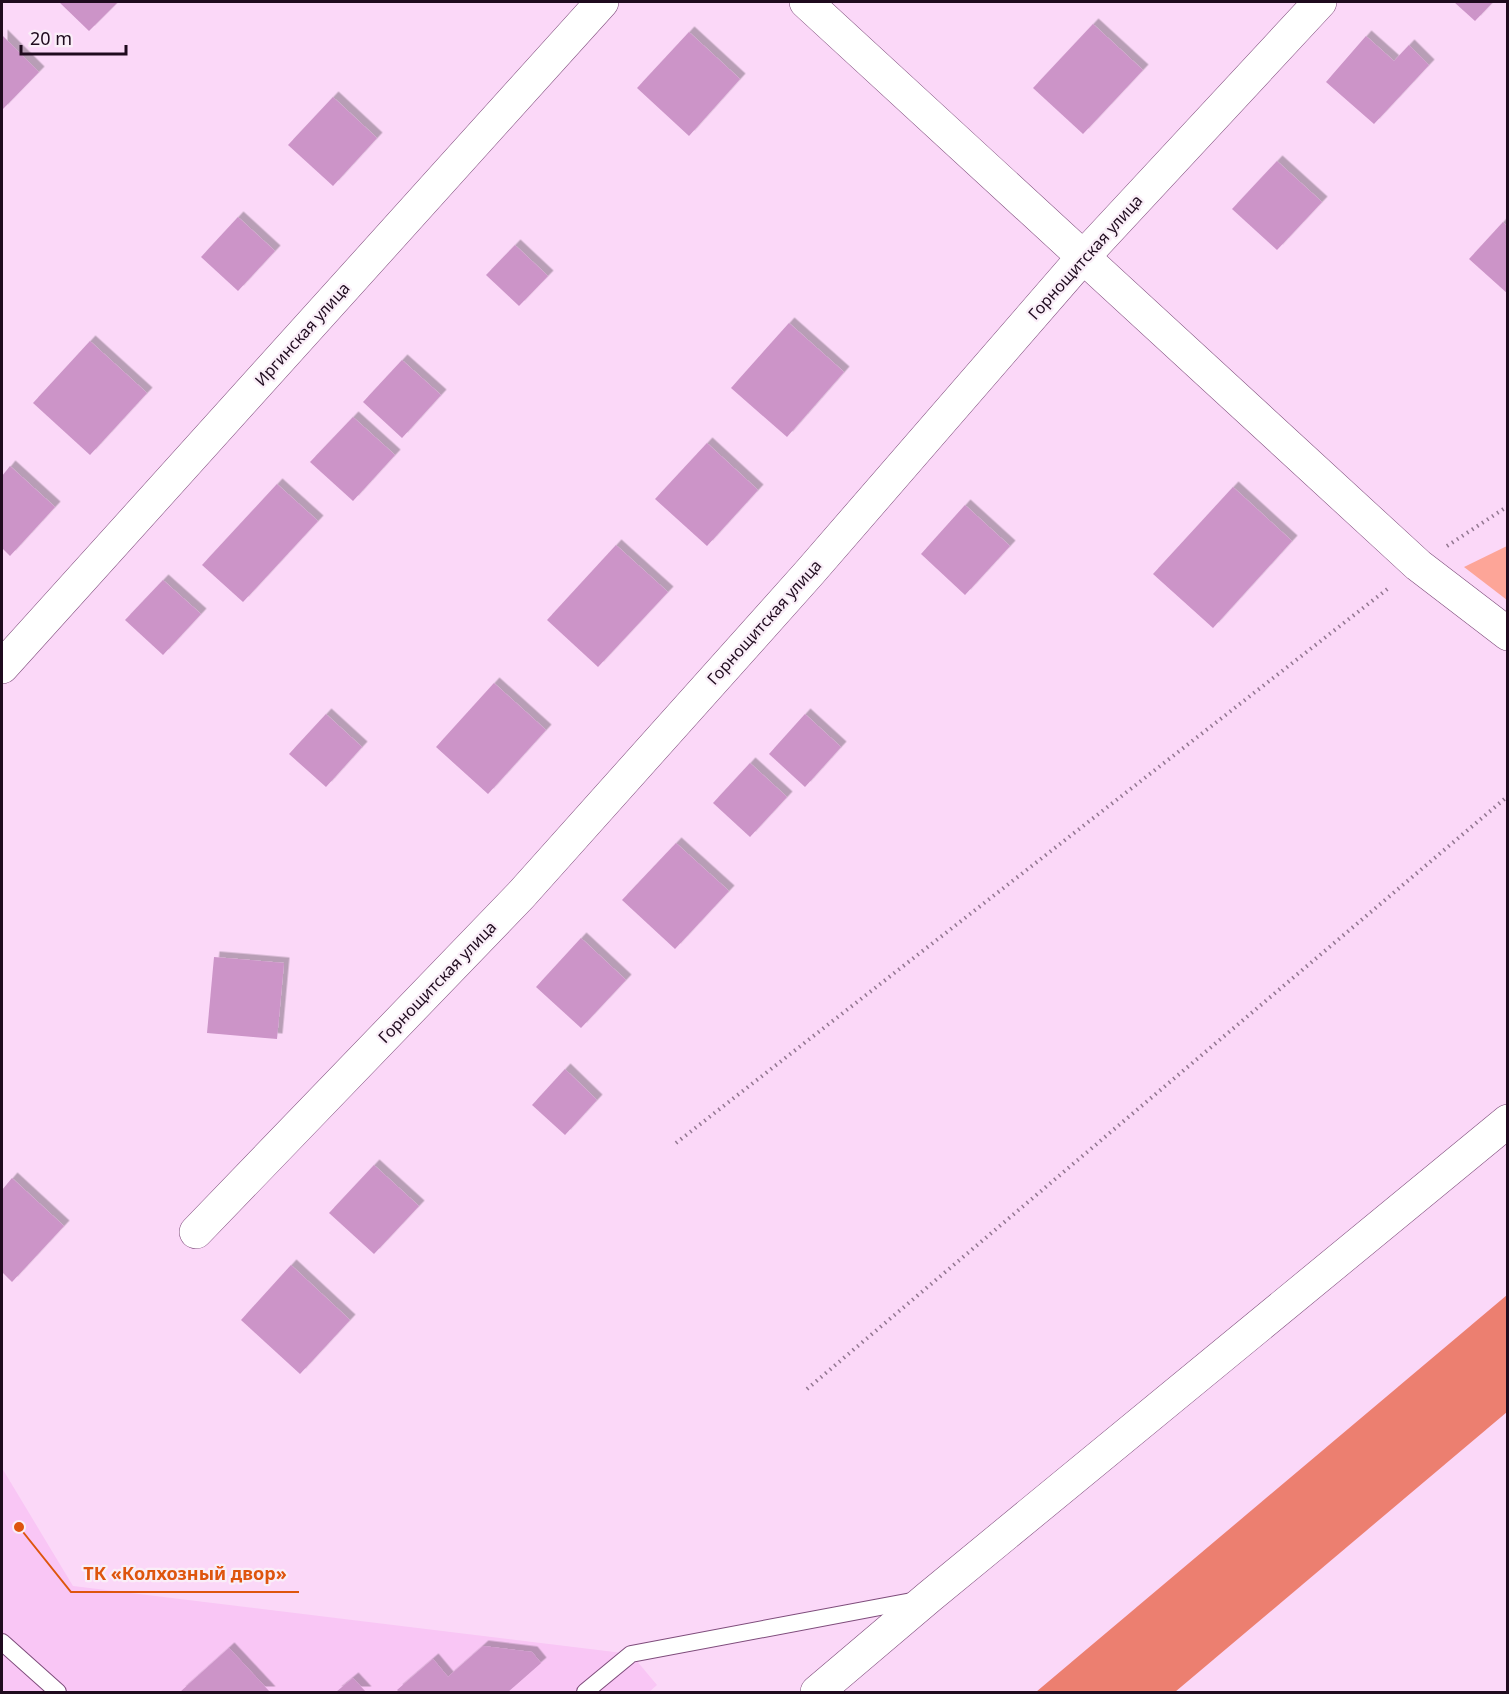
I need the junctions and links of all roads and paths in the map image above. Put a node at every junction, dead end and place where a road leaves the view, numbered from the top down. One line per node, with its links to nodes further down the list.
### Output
1 (602, 2): 8 (street, Иргинская улица)
2 (806, 2): 4 (street)
3 (1320, 2): 4 (street, Горнощитская улица)
4 (1084, 256): 6 (street); 12 (street, Горнощитская улица)
5 (1508, 506): 6 (path)
6 (1418, 565): 7 (street); 11 (path)
7 (1508, 634)
8 (2, 667)
9 (1508, 796): 13 (path)
10 (1508, 1121): 14 (street)
11 (676, 1143)
12 (196, 1232)
13 (807, 1389)
14 (929, 1597): 17 (lane); 18 (street)
15 (2, 1642): 16 (lane)
16 (58, 1692)
17 (585, 1692)
18 (817, 1692)

